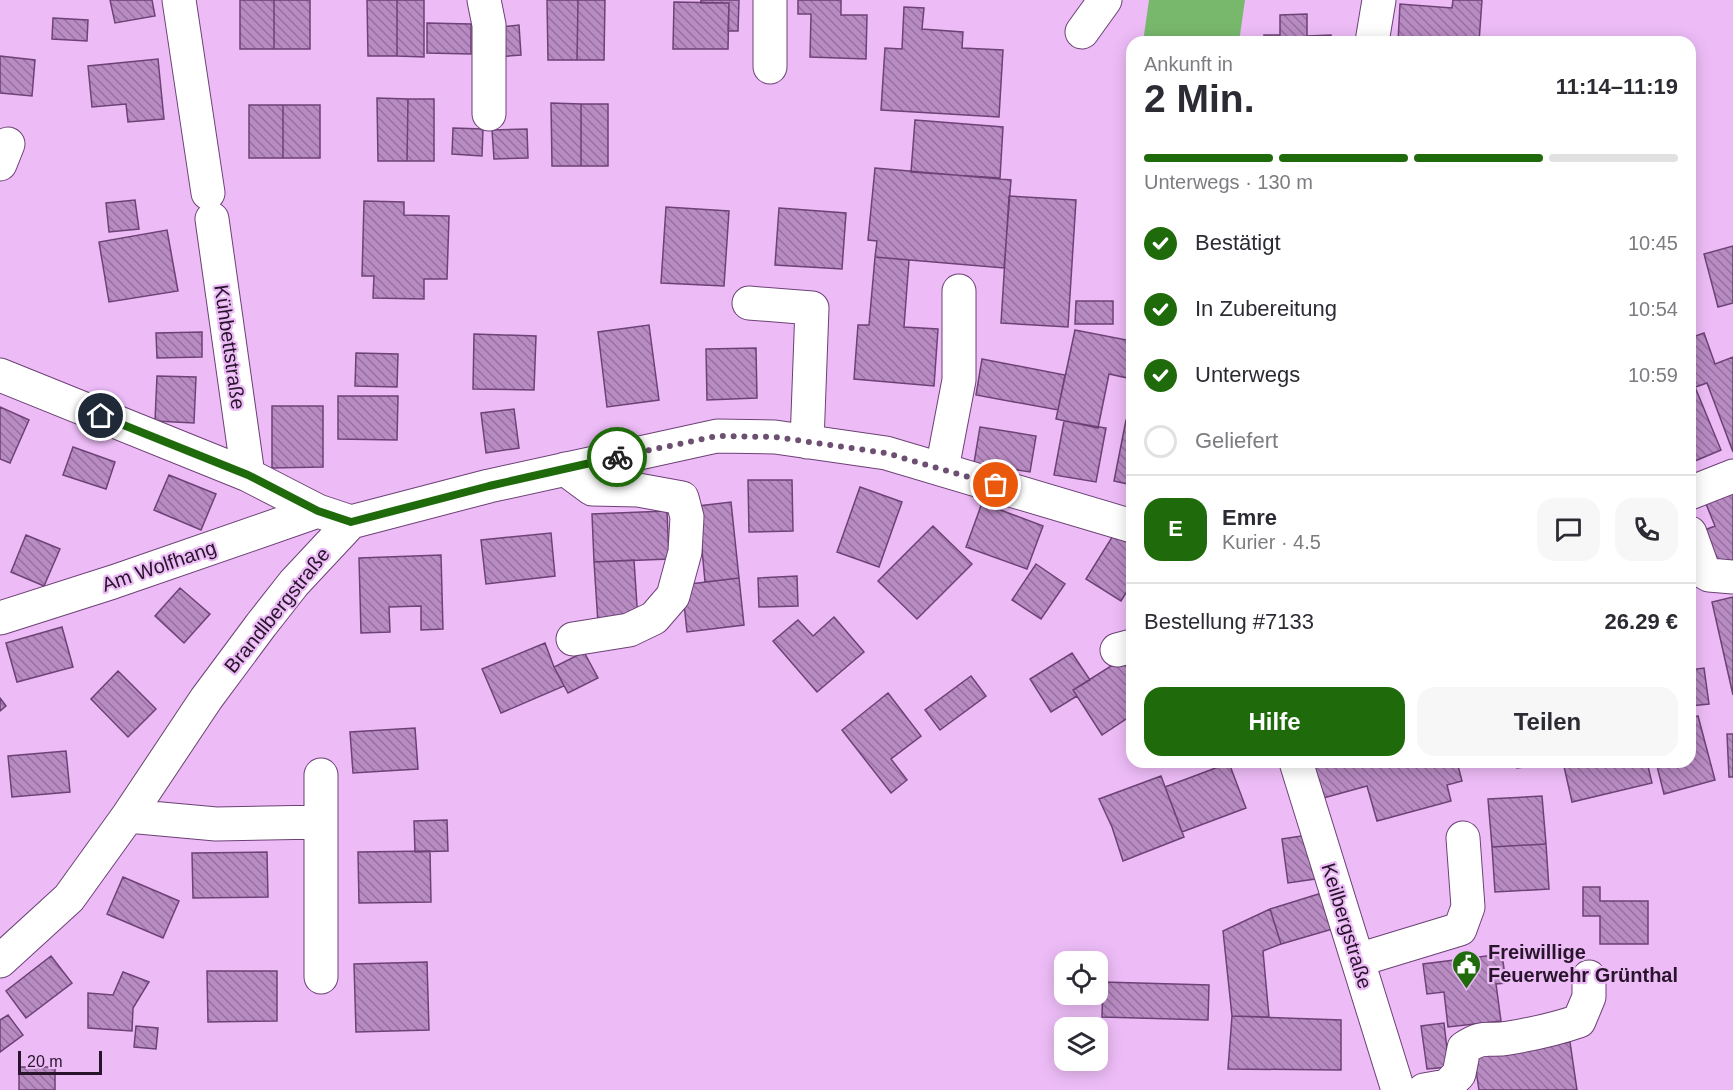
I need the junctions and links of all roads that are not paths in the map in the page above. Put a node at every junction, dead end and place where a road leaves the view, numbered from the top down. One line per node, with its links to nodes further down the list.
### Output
1 (179, 0): 16 (street, Kühbettstraße)
2 (484, 0): 9 (street)
3 (770, 0): 8 (street)
4 (1105, 0): 6 (street)
5 (1379, 0): 7 (street)
6 (1082, 32)
7 (1373, 36)
8 (770, 67)
9 (489, 114)
10 (959, 291): 15 (street)
11 (749, 303): 13 (street)
12 (0, 375): 16 (street)
13 (807, 442): 14 (street); 15 (street)
14 (565, 469): 20 (street); 25 (street)
15 (942, 469): 21 (street)
16 (248, 475): 19 (street)
17 (1733, 476): 18 (street)
18 (1696, 491)
19 (318, 511): 20 (street); 24 (street, Am Wolfhang)
20 (351, 522): 28 (street, Brandlbergstraße)
21 (1126, 524)
22 (1696, 550): 23 (street)
23 (1733, 577)
24 (0, 618)
25 (573, 639)
26 (1298, 768): 31 (street, Keilbergstraße)
27 (321, 775): 29 (street)
28 (128, 816): 29 (street); 32 (street, Brandlbergstraße)
29 (321, 822): 33 (street)
30 (1463, 838): 31 (street)
31 (1358, 960): 35 (street, Keilbergstraße)
32 (0, 962)
33 (321, 977)
34 (1589, 977): 36 (street)
35 (1398, 1090)
36 (1424, 1090)

